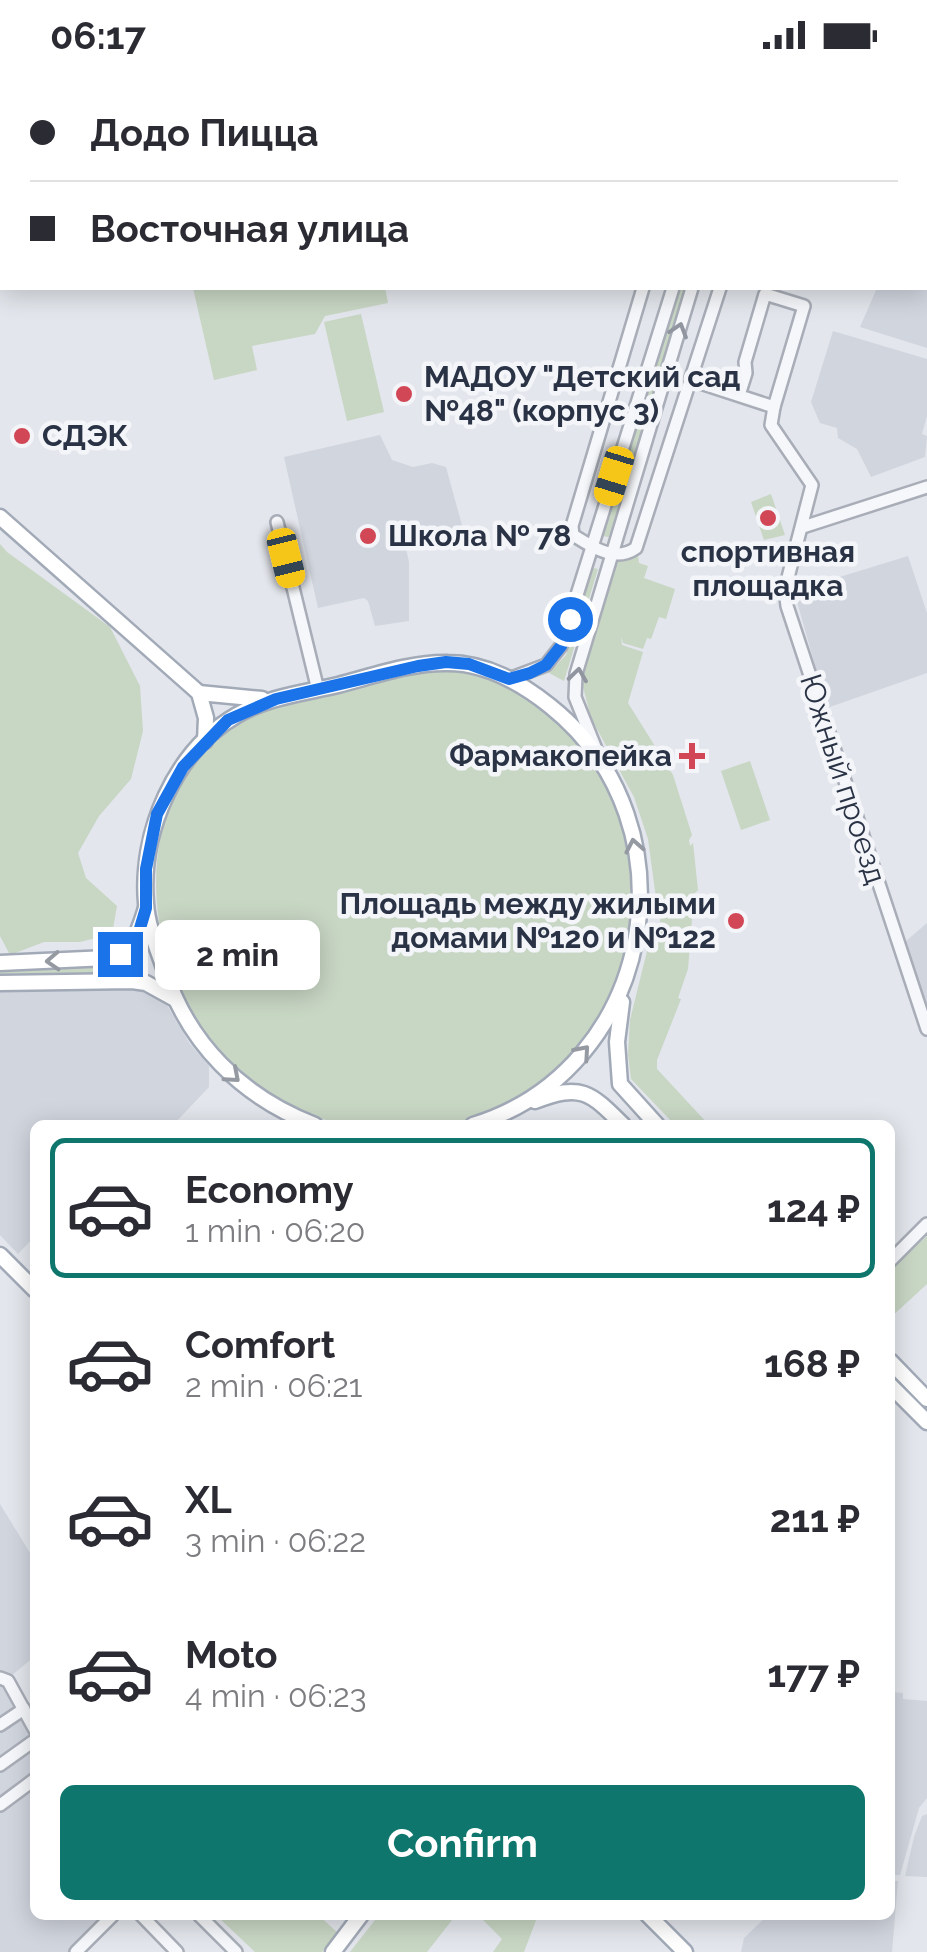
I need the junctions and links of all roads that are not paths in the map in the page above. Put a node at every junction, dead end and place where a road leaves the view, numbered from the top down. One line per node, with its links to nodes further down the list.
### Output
1 (643, 290): 12 (street)
2 (671, 290): 12 (street)
3 (691, 290): 13 (street, one-way to 3)
4 (719, 290): 5 (street)
5 (691, 380): 6 (street); 13 (street)
6 (740, 394): 7 (street); 7 (street)
7 (774, 406): 11 (street, Южный проезд)
8 (927, 487): 11 (street)
9 (0, 517): 16 (main road)
10 (277, 522): 15 (street)
11 (803, 527): 25 (street, Южный проезд)
12 (592, 547): 13 (street); 14 (street)
13 (610, 554): 19 (street, one-way to 13)
14 (509, 679): 15 (main road); 19 (main road)
15 (318, 690): 17 (main road)
16 (199, 694): 17 (main road); 18 (main road)
17 (276, 699): 18 (main road)
18 (206, 742): 20 (main road)
19 (603, 767): 22 (main road, one-way to 19)
20 (146, 908): 21 (main road, one-way to 21); 24 (main road)
21 (0, 963)
22 (627, 977): 26 (main road, one-way to 22); 30 (main road)
23 (0, 983): 24 (main road)
24 (175, 1000): 27 (main road, one-way to 27)
25 (927, 1029)
26 (515, 1108): 28 (main road); 29 (main road)
27 (304, 1120)
28 (485, 1120)
29 (618, 1120)
30 (651, 1120)
31 (927, 1224): 33 (street)
32 (0, 1255): 34 (main road)
33 (895, 1256)
34 (30, 1285)
35 (895, 1366): 37 (main road)
36 (895, 1390): 38 (main road)
37 (927, 1399)
38 (927, 1422)
39 (0, 1678): 40 (street)
40 (24, 1709): 41 (street); 42 (street)
41 (30, 1720)
42 (0, 1724)
43 (30, 1744): 44 (street)
44 (0, 1765)
45 (30, 1783): 46 (street)
46 (0, 1805)
47 (108, 1920): 52 (street)
48 (146, 1920): 53 (street)
49 (204, 1920): 54 (street)
50 (357, 1920): 55 (main road)
51 (653, 1920): 56 (main road)
52 (76, 1952)
53 (177, 1952)
54 (236, 1952)
55 (333, 1952)
56 (685, 1952)

